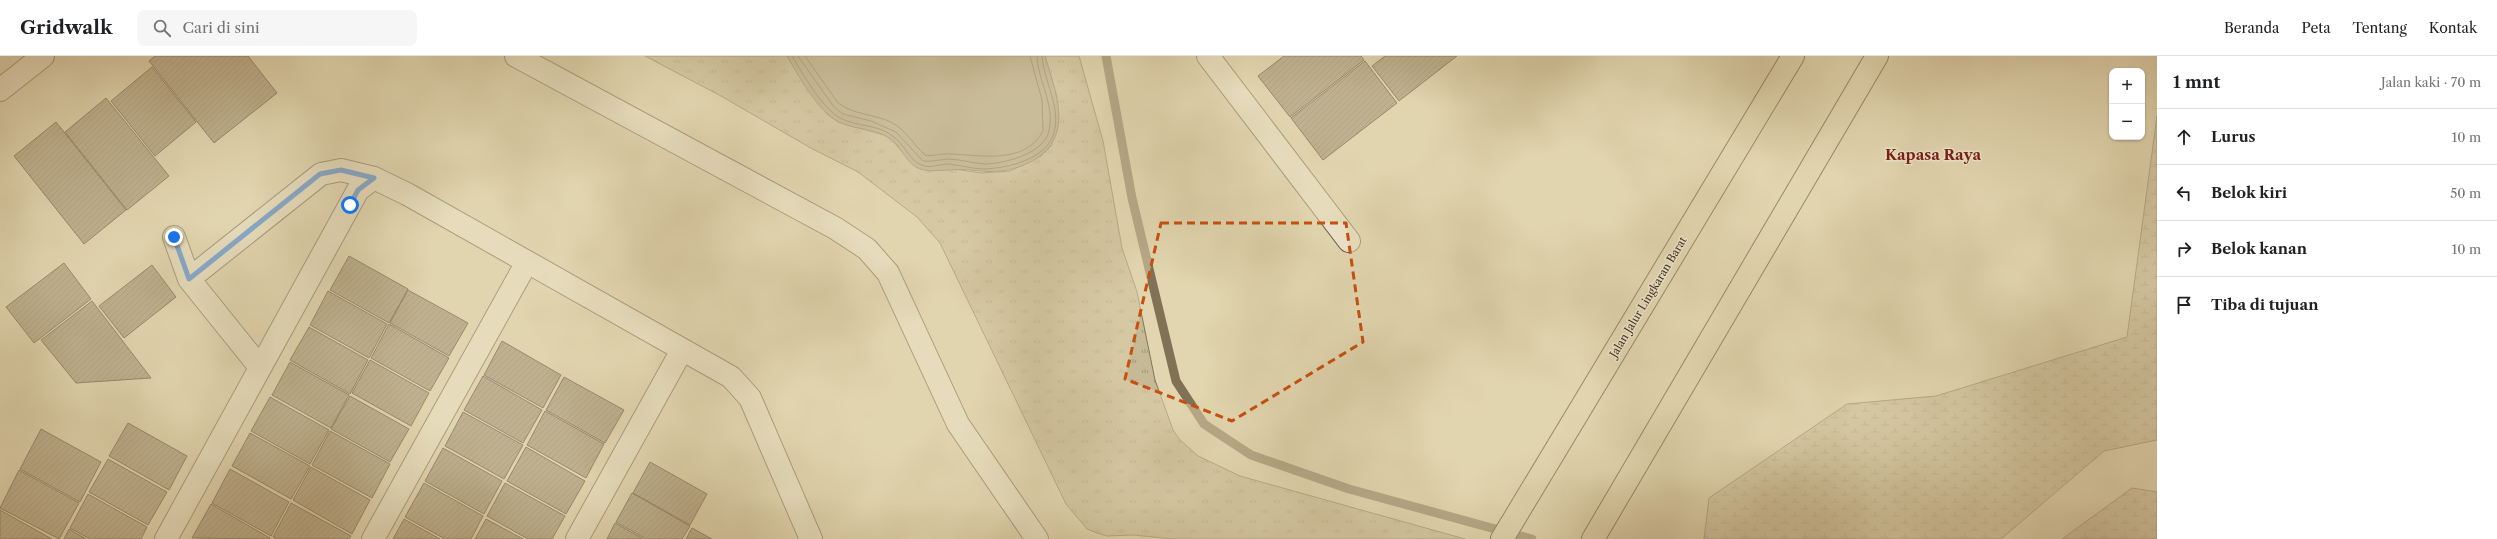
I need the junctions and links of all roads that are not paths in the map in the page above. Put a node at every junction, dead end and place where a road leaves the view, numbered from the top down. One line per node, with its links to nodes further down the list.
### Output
1 (43, 56): 6 (street)
2 (516, 56): 19 (street)
3 (1208, 56): 9 (street)
4 (1793, 56): 20 (main road, Jalan Jalur Lingkaran Barat)
5 (1877, 56): 14 (main road)
6 (0, 90)
7 (374, 178): 10 (street); 11 (street); 13 (street)
8 (174, 237): 11 (street)
9 (1349, 241)
10 (527, 262): 12 (street); 17 (street)
11 (189, 279): 13 (street)
12 (682, 350): 15 (street); 18 (street)
13 (259, 366): 16 (street)
14 (1595, 535)
15 (804, 536)
16 (166, 539)
17 (373, 539)
18 (577, 539)
19 (1037, 539)
20 (1502, 539)

